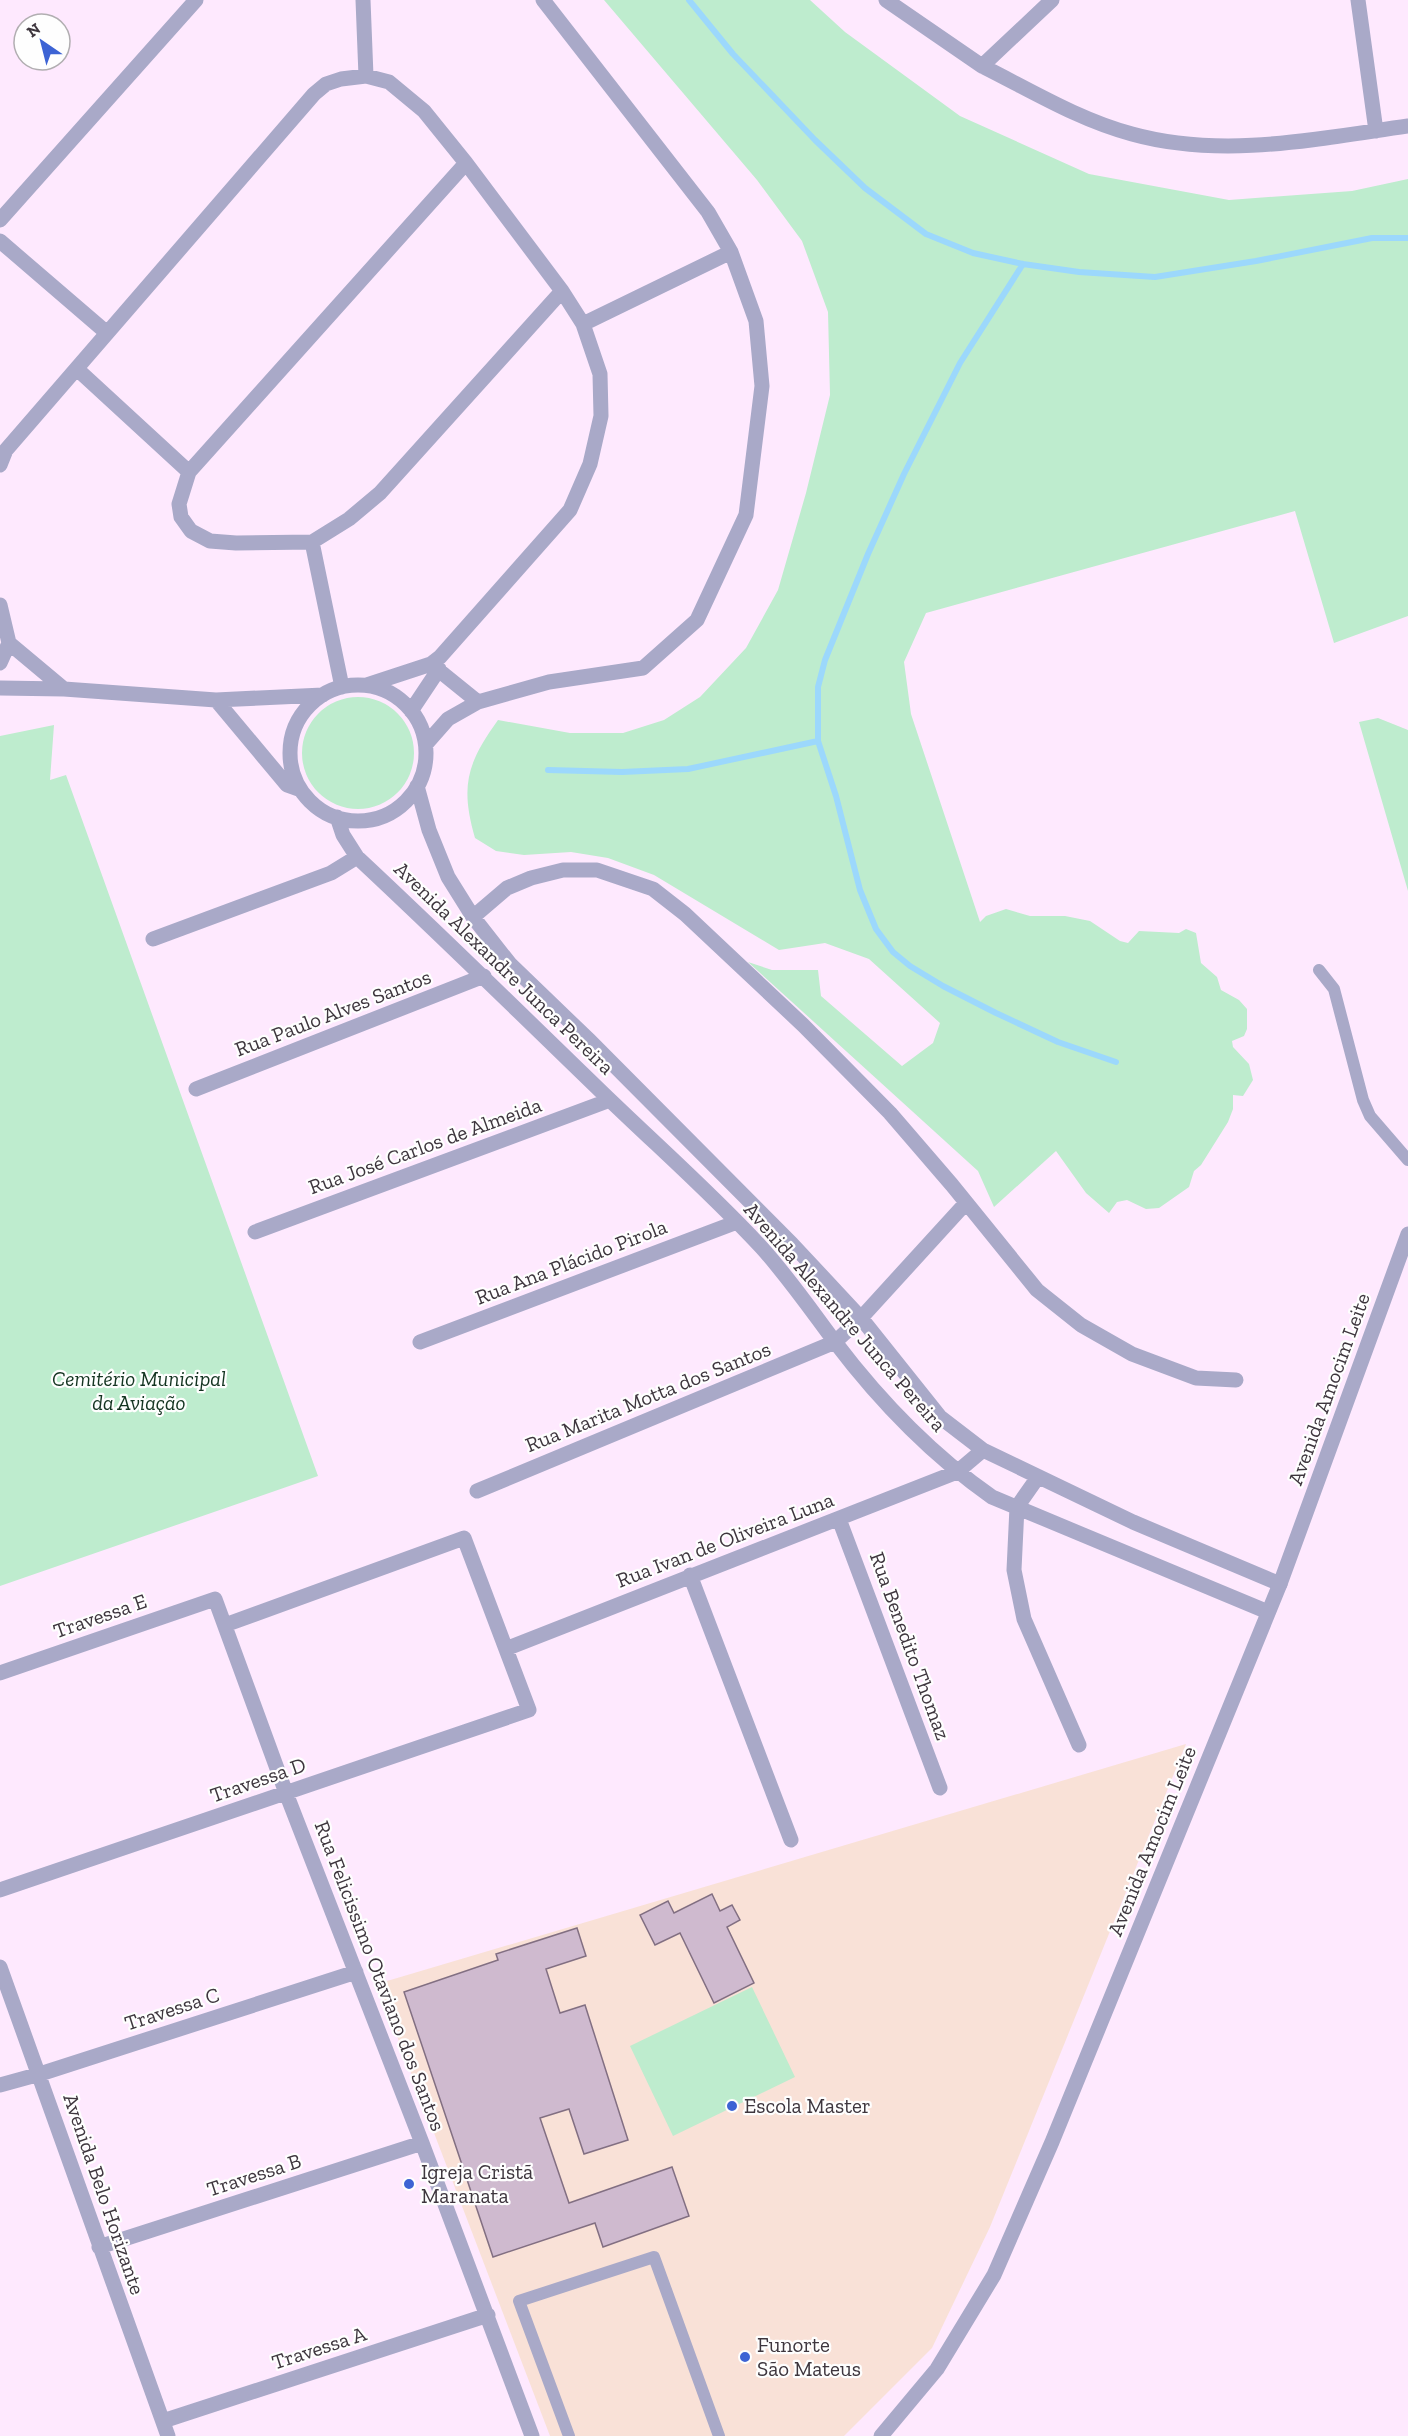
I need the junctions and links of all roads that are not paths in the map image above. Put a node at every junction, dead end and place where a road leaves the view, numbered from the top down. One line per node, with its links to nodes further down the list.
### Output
1 (196, 0): 12 (street)
2 (363, 0): 8 (street)
3 (543, 0): 14 (street)
4 (886, 0): 7 (street)
5 (1052, 0): 7 (street)
6 (1359, 0): 10 (street)
7 (982, 66): 10 (street)
8 (366, 76): 11 (street); 17 (street)
9 (1408, 126): 10 (street)
10 (1376, 131)
11 (466, 163): 15 (street); 20 (street)
12 (0, 220)
13 (0, 241): 17 (street)
14 (731, 252): 16 (street); 32 (street)
15 (562, 291): 16 (street); 21 (street)
16 (583, 324): 25 (street)
17 (107, 333): 18 (street)
18 (77, 369): 19 (street); 20 (street)
19 (0, 465)
20 (189, 472): 21 (street)
21 (312, 542): 27 (street)
22 (0, 605): 23 (street)
23 (9, 643): 24 (street); 29 (street)
24 (0, 663)
25 (435, 666): 26 (street); 32 (street); 33 (street)
26 (367, 685): 27 (street); 33 (street)
27 (342, 687): 30 (street)
28 (0, 688): 29 (street)
29 (64, 689): 31 (street)
30 (323, 695): 31 (street); 36 (street)
31 (216, 700): 36 (street)
32 (478, 702): 34 (street)
33 (411, 711): 34 (street)
34 (426, 744): 35 (street)
35 (417, 786): 37 (street); 39 (street, Avenida Alexandre Junca Pereira)
36 (301, 790): 37 (street)
37 (337, 817): 38 (street, Avenida Alexandre Junca Pereira)
38 (357, 857): 40 (street); 42 (street, Avenida Alexandre Junca Pereira)
39 (473, 917): 46 (street); 50 (street, Avenida Alexandre Junca Pereira)
40 (153, 939)
41 (1319, 970): 45 (lane)
42 (484, 976): 43 (street, Rua Paulo Alves Santos); 44 (street, Avenida Alexandre Junca Pereira)
43 (196, 1089)
44 (610, 1100): 47 (street, Avenida Alexandre Junca Pereira); 48 (street, Rua José Carlos de Almeida)
45 (1408, 1160)
46 (965, 1204): 50 (street); 53 (street)
47 (737, 1222): 51 (street, Rua Ana Plácido Pirola); 52 (street, Avenida Alexandre Junca Pereira)
48 (255, 1232)
49 (1408, 1234): 61 (street, Avenida Amocim Leite)
50 (861, 1318): 52 (street); 54 (street, Avenida Alexandre Junca Pereira)
51 (420, 1342)
52 (835, 1342): 55 (street, Avenida Alexandre Junca Pereira); 57 (street, Rua Marita Motta dos Santos)
53 (1236, 1380)
54 (982, 1450): 55 (street); 56 (street, Avenida Alexandre Junca Pereira)
55 (957, 1472): 58 (street, Avenida Alexandre Junca Pereira); 59 (street, Rua Ivan de Oliveira Luna)
56 (1038, 1477): 58 (street); 61 (street, Avenida Alexandre Junca Pereira)
57 (477, 1491)
58 (1017, 1507): 63 (street, Avenida Alexandre Junca Pereira); 67 (street)
59 (839, 1518): 60 (street, Rua Ivan de Oliveira Luna); 68 (street, Rua Benedito Thomaz)
60 (690, 1575): 65 (street, Rua Ivan de Oliveira Luna); 70 (street)
61 (1280, 1584): 63 (street, Avenida Amocim Leite)
62 (215, 1599): 64 (street, Rua Felicissimo Otaviano dos Santos); 66 (street, Travessa E)
63 (1268, 1612): 83 (street, Avenida Amocim Leite)
64 (225, 1625): 65 (street); 69 (street, Rua Felicissimo Otaviano dos Santos)
65 (508, 1648): 69 (street, Travessa D)
66 (0, 1673)
67 (1078, 1745)
68 (940, 1788)
69 (286, 1793): 71 (street, Travessa D); 73 (street, Rua Felicissimo Otaviano dos Santos)
70 (791, 1840)
71 (0, 1890)
72 (0, 1966): 74 (street, Avenida Belo Horizante)
73 (356, 1972): 74 (street, Travessa C); 76 (street, Rua Felicissimo Otaviano dos Santos)
74 (40, 2074): 75 (street, Travessa C); 77 (street, Avenida Belo Horizante)
75 (0, 2085)
76 (422, 2143): 77 (street, Travessa B); 78 (street, Rua Felicissimo Otaviano dos Santos)
77 (99, 2247): 79 (street, Avenida Belo Horizante)
78 (488, 2315): 79 (street, Travessa A); 80 (street, Rua Felicissimo Otaviano dos Santos)
79 (165, 2429)
80 (532, 2436)
81 (569, 2436): 82 (lane)
82 (719, 2436)
83 (881, 2436)

